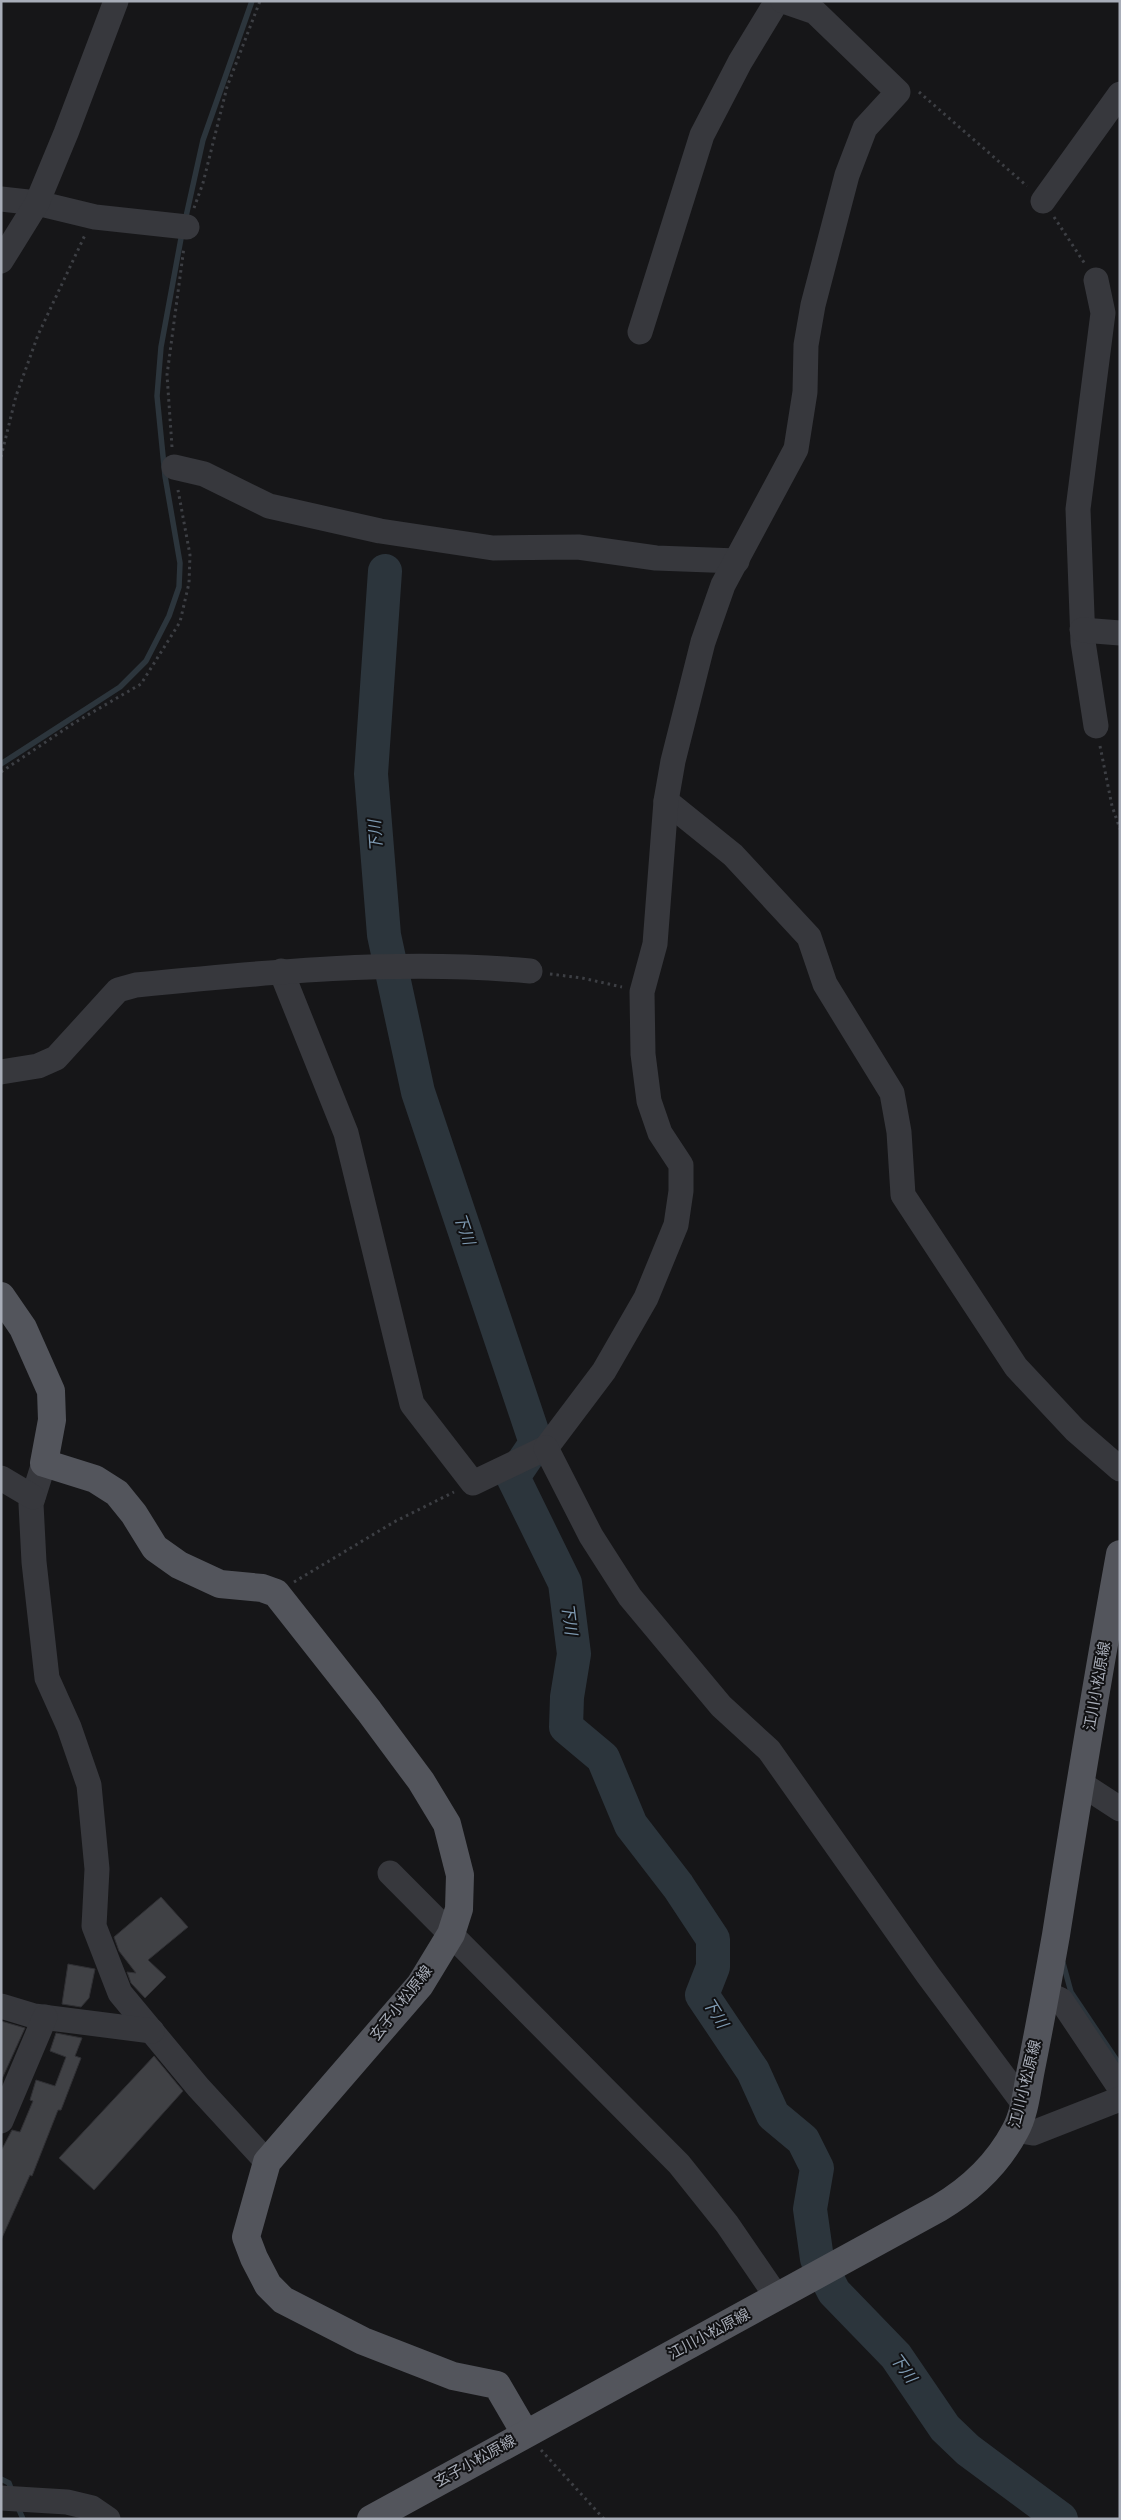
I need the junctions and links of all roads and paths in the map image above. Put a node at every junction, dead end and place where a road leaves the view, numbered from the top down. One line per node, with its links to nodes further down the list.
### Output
1 (116, 1): 9 (street)
2 (260, 1): 11 (path)
3 (776, 1): 14 (street)
4 (783, 1): 5 (street)
5 (898, 92): 8 (path); 17 (street)
6 (1120, 94): 8 (street)
7 (1, 199): 9 (street)
8 (1043, 201): 13 (path)
9 (37, 203): 10 (street); 12 (street)
10 (95, 216): 11 (street); 15 (path)
11 (187, 227): 16 (path)
12 (1, 261)
13 (1096, 280): 18 (street)
14 (640, 332)
15 (1, 457)
16 (174, 468): 17 (street); 21 (path)
17 (737, 561): 22 (street)
18 (1082, 630): 19 (street); 20 (street)
19 (1120, 633)
20 (1096, 726): 23 (path)
21 (1, 772)
22 (666, 801): 26 (street); 31 (street)
23 (1120, 828)
24 (281, 971): 25 (street); 27 (street); 33 (street)
25 (530, 971): 26 (path)
26 (642, 992): 29 (street)
27 (1, 1072)
28 (1, 1296): 30 (main road)
29 (546, 1448): 33 (street); 47 (street)
30 (44, 1463): 34 (street); 36 (main road)
31 (1120, 1469)
32 (1, 1478): 34 (street)
33 (473, 1483): 36 (path)
34 (33, 1497): 44 (street)
35 (1120, 1554): 37 (main road, 江川小松原線)
36 (276, 1592): 40 (main road, 玄子小松原線)
37 (1080, 1783): 38 (street); 41 (main road, 江川小松原線)
38 (1120, 1810)
39 (390, 1873): 40 (street)
40 (451, 1934): 49 (main road, 玄子小松原線); 50 (street)
41 (1046, 1993): 45 (street); 47 (main road, 江川小松原線)
42 (1, 2006): 43 (street)
43 (45, 2018): 44 (street); 48 (street)
44 (152, 2031): 49 (street)
45 (1120, 2088)
46 (1120, 2100): 47 (street)
47 (1020, 2117): 50 (main road, 江川小松原線)
48 (1, 2121)
49 (267, 2162): 51 (main road, 玄子小松原線)
50 (777, 2297): 51 (main road, 江川小松原線)
51 (525, 2433): 56 (main road, 玄子小松原線); 57 (path)
52 (1, 2498): 55 (street)
53 (1, 2514): 54 (street)
54 (4, 2519)
55 (108, 2519)
56 (371, 2519)
57 (604, 2519)

